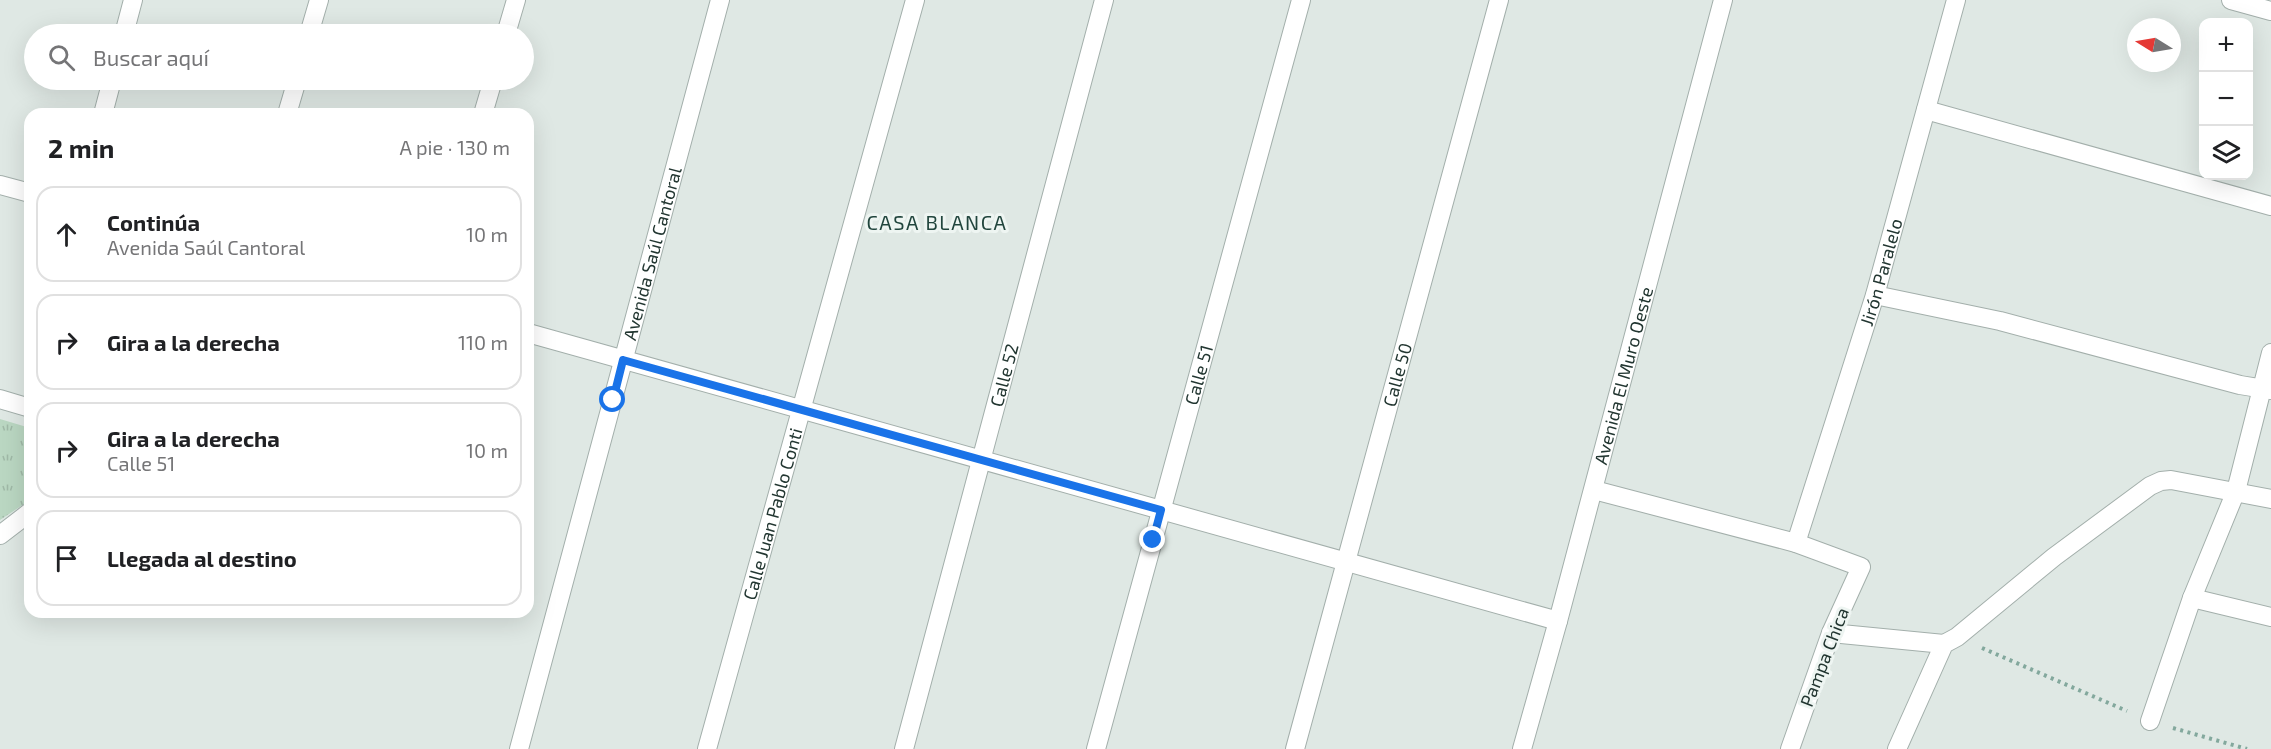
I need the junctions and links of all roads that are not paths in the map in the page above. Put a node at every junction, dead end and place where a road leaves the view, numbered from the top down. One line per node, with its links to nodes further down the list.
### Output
1 (133, 0): 13 (street)
2 (319, 0): 14 (street)
3 (516, 0): 15 (street)
4 (720, 0): 29 (street, Avenida Saúl Cantoral)
5 (915, 0): 33 (street, Calle Juan Pablo Conti)
6 (1104, 0): 34 (street, Calle 52)
7 (1301, 0): 38 (street, Calle 51)
8 (1499, 0): 42 (street, Calle 50)
9 (1723, 0): 35 (street, Avenida El Muro Oeste)
10 (1956, 0): 22 (street, Jirón Paralelo)
11 (2231, 0): 12 (street)
12 (2271, 11)
13 (127, 24)
14 (312, 24)
15 (509, 24)
16 (109, 90): 19 (street)
17 (294, 90): 20 (street)
18 (490, 90): 21 (street)
19 (105, 108)
20 (289, 108)
21 (485, 108)
22 (1926, 110): 25 (street); 26 (street, Jirón Paralelo)
23 (0, 184): 24 (street)
24 (24, 191)
25 (2271, 206)
26 (1875, 295): 30 (street); 41 (street, Jirón Paralelo)
27 (534, 335): 29 (street)
28 (2271, 353): 30 (street)
29 (623, 360): 33 (street); 49 (street, Avenida Saúl Cantoral)
30 (2266, 390): 36 (street)
31 (0, 399): 32 (street)
32 (24, 406)
33 (801, 410): 34 (street); 50 (street, Calle Juan Pablo Conti)
34 (981, 459): 38 (street); 51 (street, Calle 52)
35 (1594, 490): 41 (street); 45 (street, Avenida El Muro Oeste)
36 (2236, 491): 37 (street); 43 (street); 47 (street)
37 (2271, 499)
38 (1161, 510): 42 (street); 52 (street, Calle 51)
39 (24, 517): 40 (street)
40 (0, 535)
41 (1796, 543): 46 (street, Pampa Chica)
42 (1346, 562): 45 (street); 53 (street, Calle 50)
43 (2192, 598): 44 (street); 48 (street)
44 (2271, 616)
45 (1558, 621): 54 (street, Avenida El Muro Oeste)
46 (1831, 633): 47 (street); 55 (street, Pampa Chica)
47 (1950, 641): 56 (street)
48 (2150, 721)
49 (519, 749)
50 (707, 749)
51 (904, 749)
52 (1096, 749)
53 (1295, 749)
54 (1522, 749)
55 (1790, 749)
56 (1897, 749)

